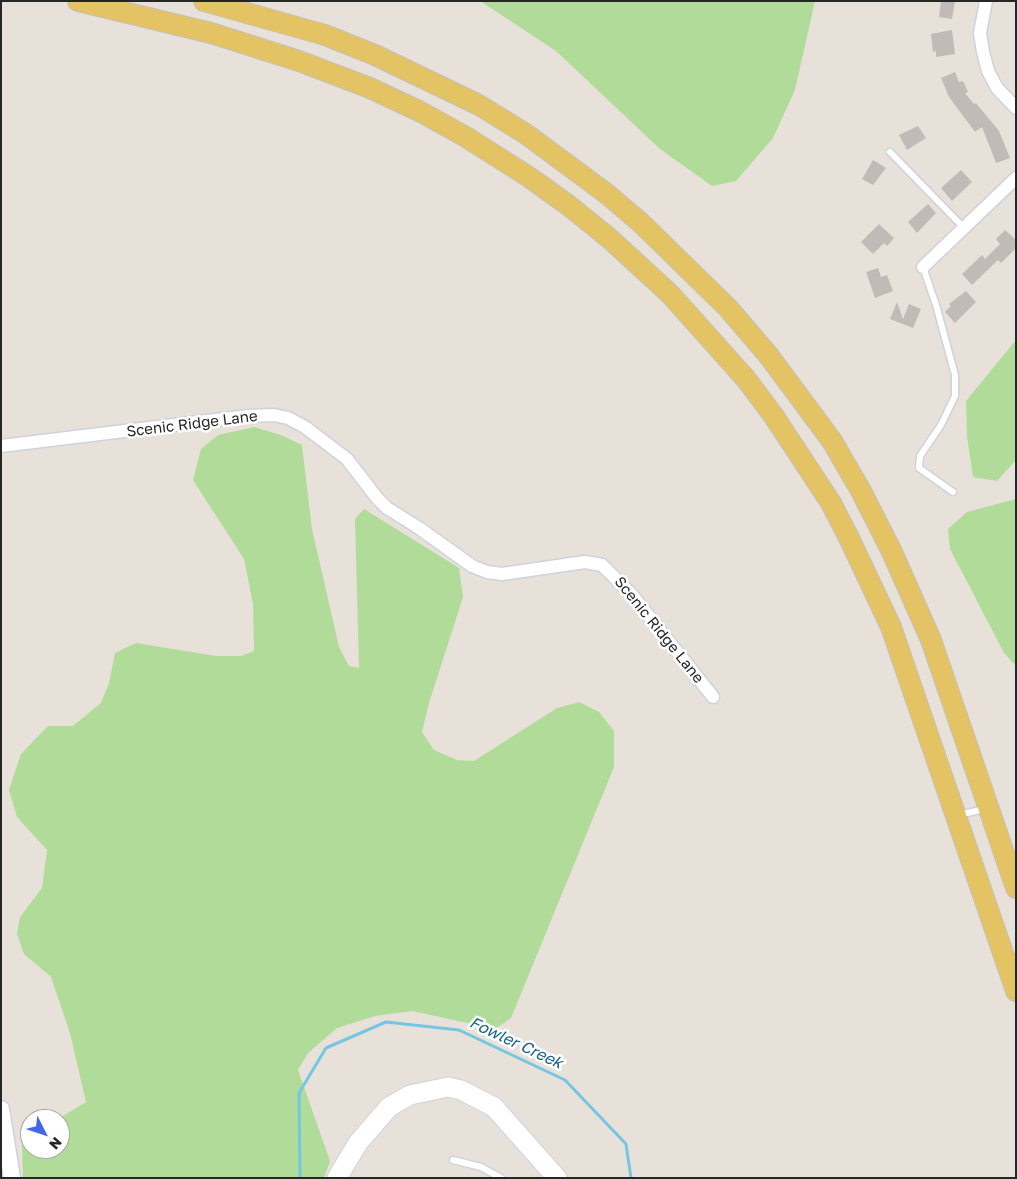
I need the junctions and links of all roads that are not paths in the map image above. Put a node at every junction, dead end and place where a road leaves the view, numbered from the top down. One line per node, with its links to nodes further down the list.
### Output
1 (78, 1): 13 (main road)
2 (204, 1): 12 (main road)
3 (986, 1): 4 (street)
4 (1016, 108)
5 (890, 152): 7 (lane)
6 (1016, 178): 7 (street)
7 (964, 228): 8 (street)
8 (923, 267): 10 (lane)
9 (1, 446): 11 (street, Scenic Ridge Lane)
10 (953, 492)
11 (713, 697)
12 (989, 809): 13 (lane); 14 (main road)
13 (956, 815): 15 (main road)
14 (1016, 888)
15 (1016, 991)
16 (1, 1109): 18 (street)
17 (453, 1160): 20 (lane)
18 (12, 1178)
19 (337, 1178): 21 (main road)
20 (501, 1178)
21 (557, 1178)

